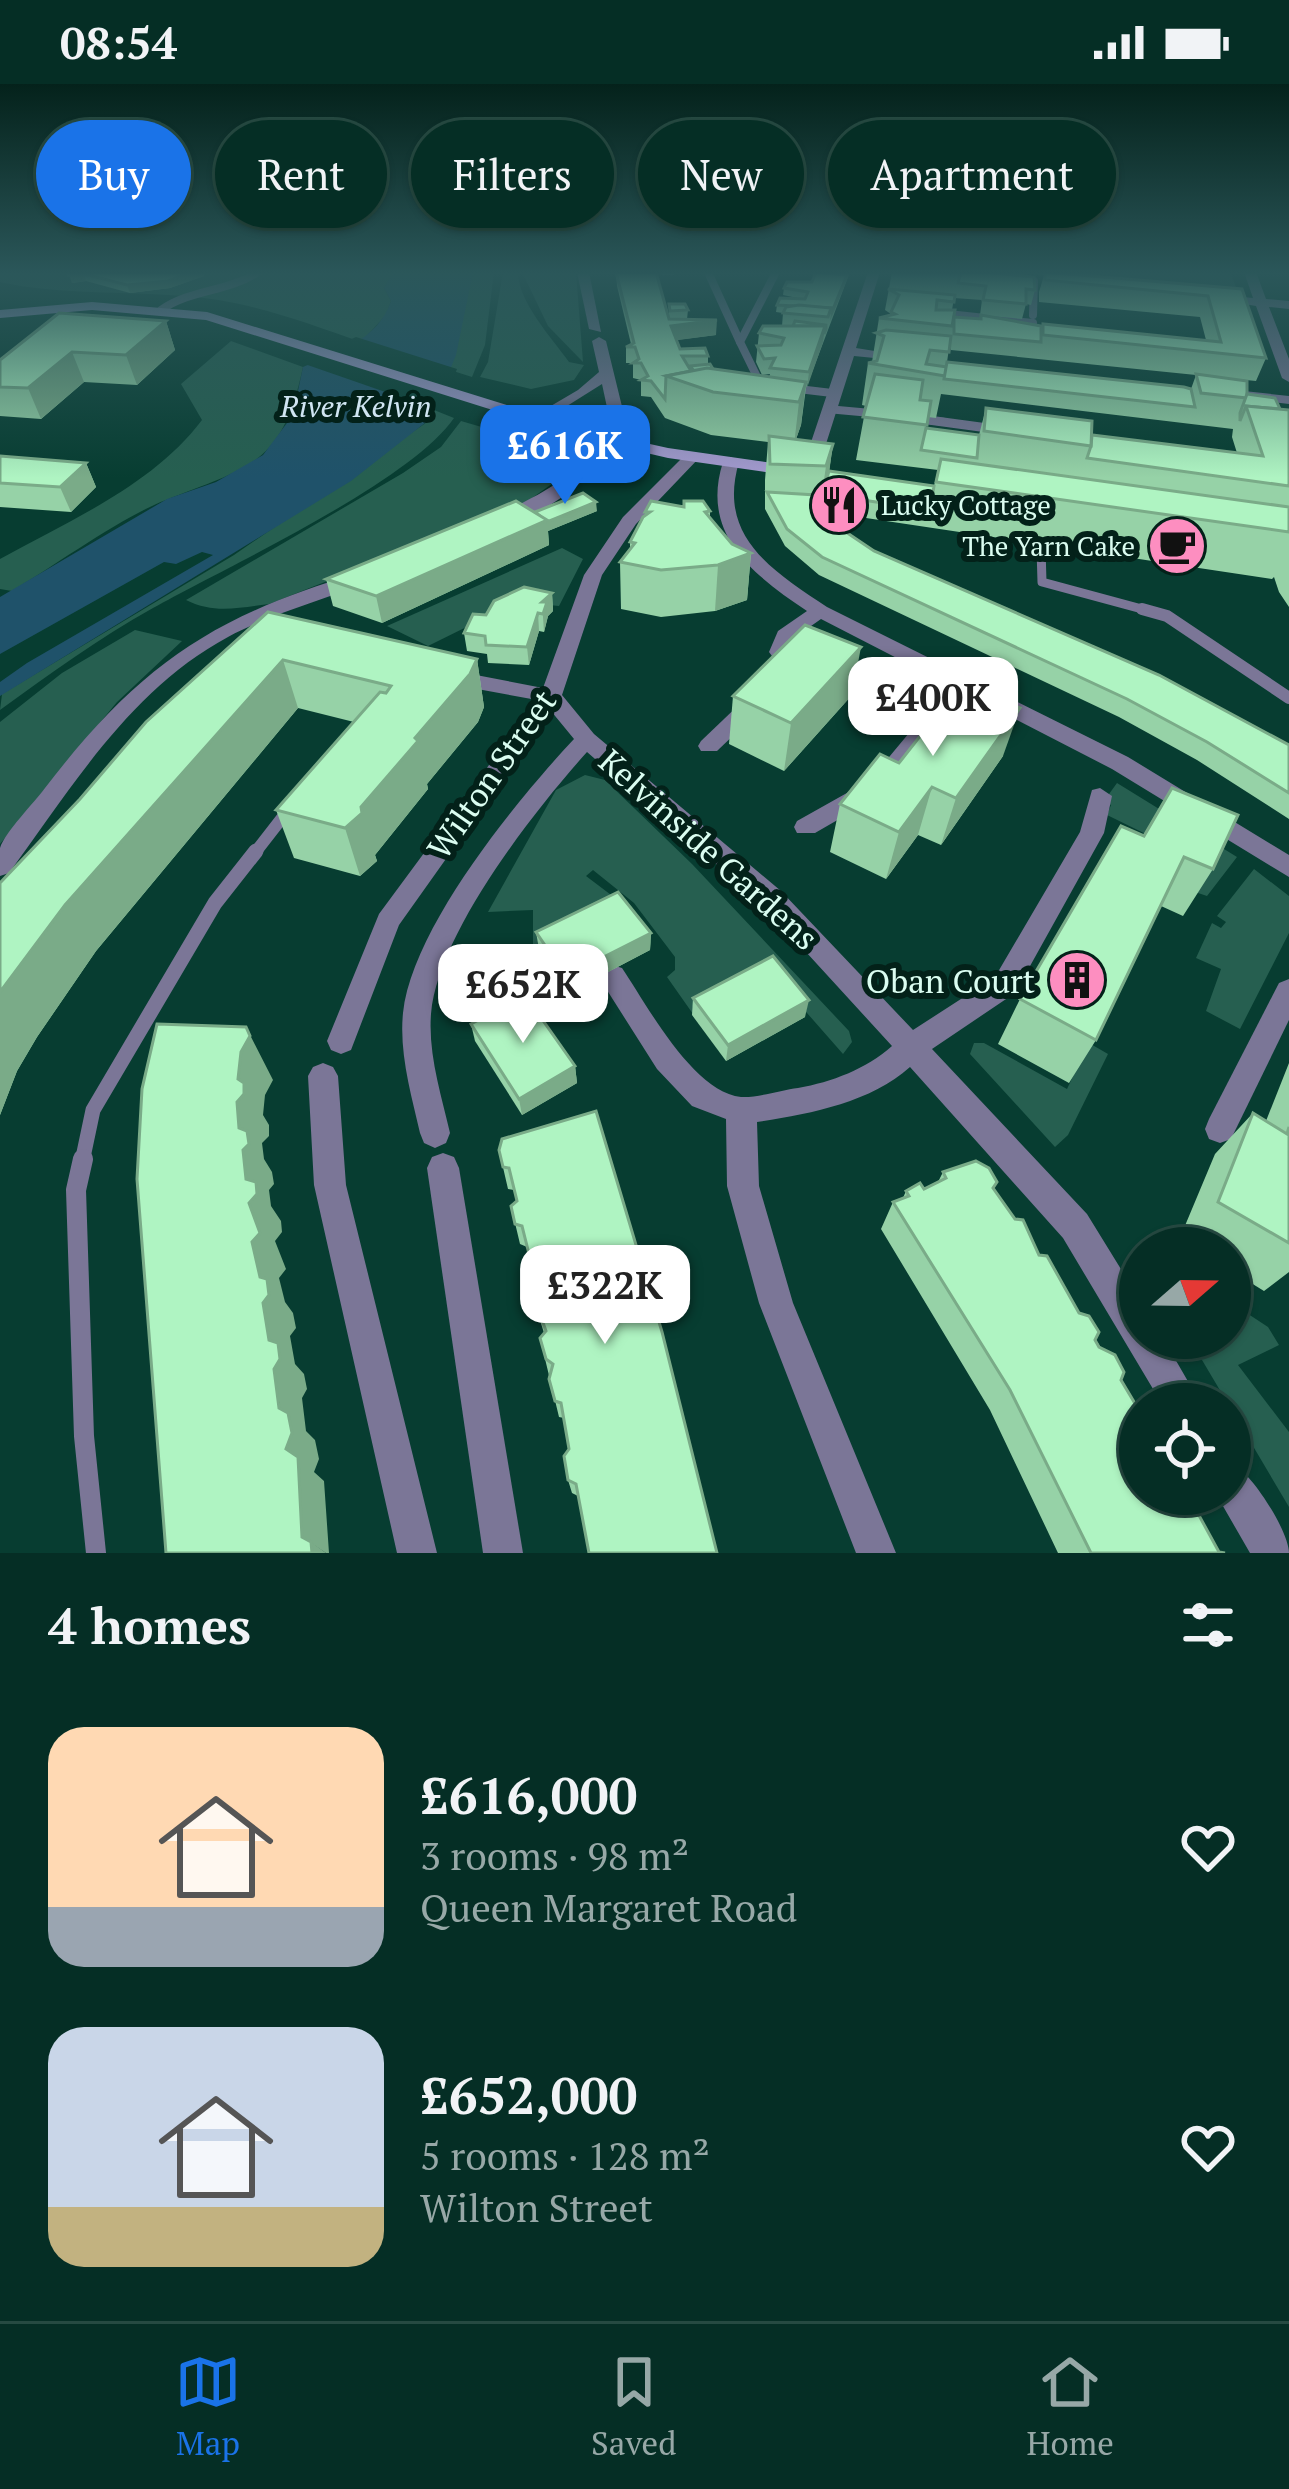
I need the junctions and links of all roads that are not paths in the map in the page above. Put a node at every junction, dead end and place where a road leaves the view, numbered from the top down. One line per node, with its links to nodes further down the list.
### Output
1 (290, 341): 13 (main road)
2 (598, 341): 8 (street)
3 (850, 341): 6 (street)
4 (1276, 341): 9 (street)
5 (740, 342): 12 (lane)
6 (847, 350): 7 (street); 12 (street)
7 (913, 358)
8 (606, 373): 13 (street); 15 (street)
9 (1288, 375)
10 (1217, 392): 11 (street)
11 (1289, 400)
12 (830, 401): 14 (lane); 18 (street)
13 (535, 420): 15 (main road)
14 (1005, 430)
15 (614, 441): 16 (main road); 20 (street)
16 (692, 457): 17 (main road); 26 (street, Wilton Street)
17 (731, 462): 18 (main road); 23 (street)
18 (809, 472): 19 (main road)
19 (829, 476)
20 (487, 526)
21 (1042, 548): 27 (lane)
22 (381, 569): 33 (street)
23 (820, 611): 25 (street); 34 (street)
24 (436, 675): 26 (street)
25 (785, 675): 29 (street); 32 (street)
26 (551, 696): 28 (street, Kelvinside Gardens); 37 (street, Wilton Street)
27 (1289, 698)
28 (586, 739): 38 (street, Kelvinside Gardens); 46 (street, Wilton Street)
29 (709, 746)
30 (1100, 796): 38 (street)
31 (297, 799): 44 (lane)
32 (806, 827)
33 (0, 866)
34 (1289, 867)
35 (612, 976): 40 (street)
36 (1289, 991): 41 (street)
37 (341, 1041)
38 (914, 1045): 40 (street); 42 (street, Kelvinside Gardens)
39 (323, 1076): 45 (street)
40 (741, 1111): 47 (street)
41 (1220, 1129)
42 (1119, 1299)
43 (1250, 1515): 48 (street)
44 (96, 1553)
45 (417, 1553)
46 (503, 1553)
47 (876, 1553)
48 (1273, 1553)

